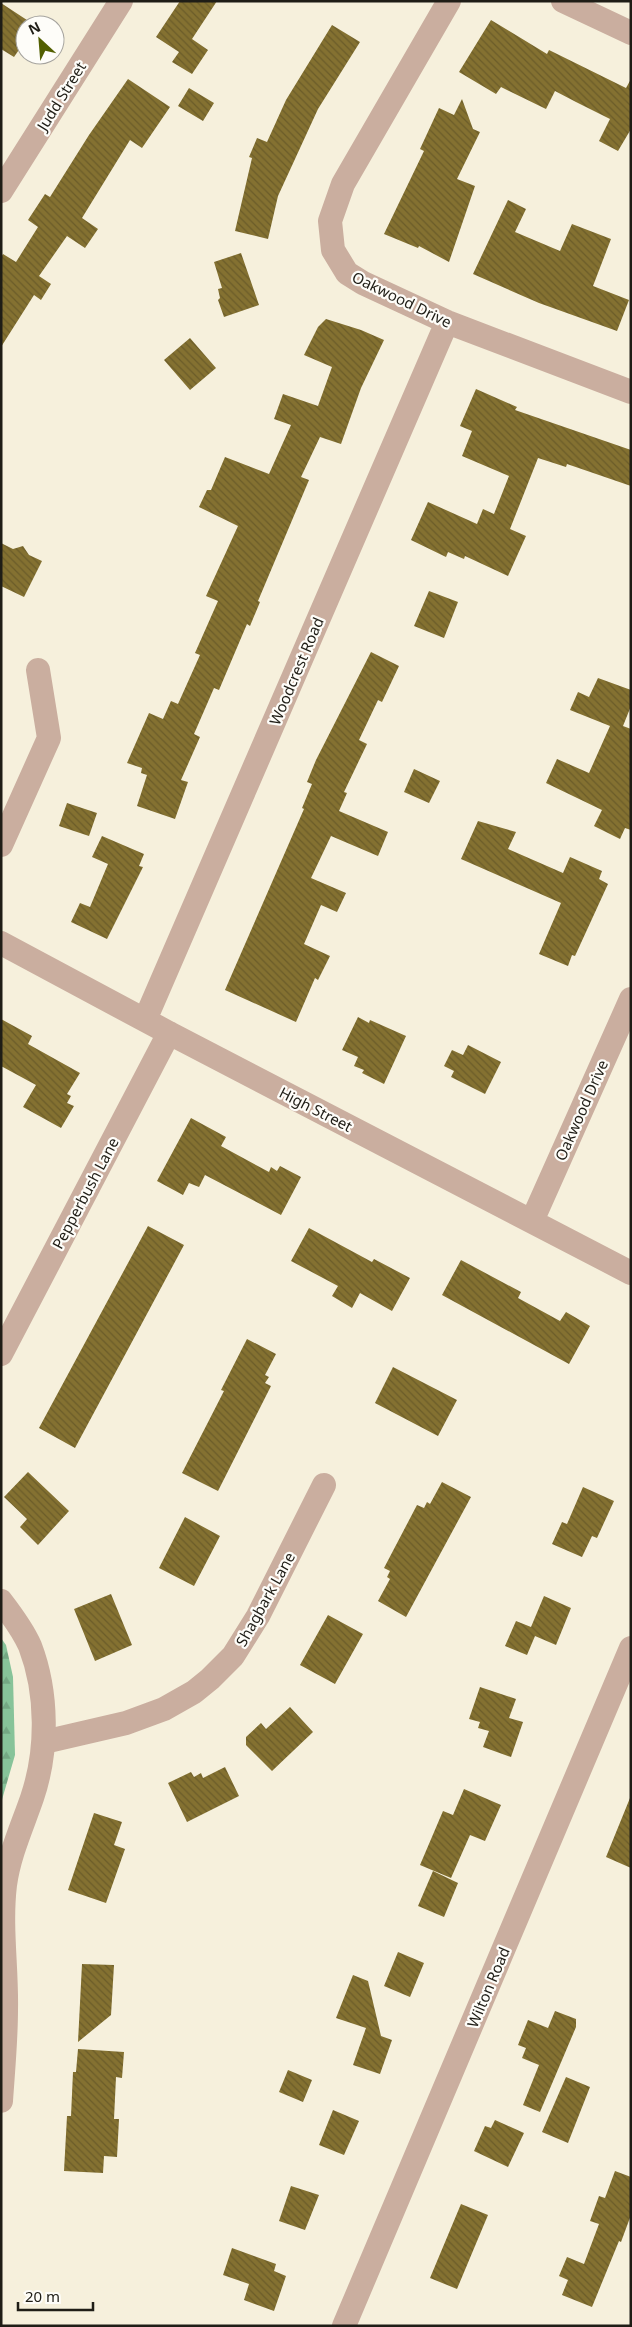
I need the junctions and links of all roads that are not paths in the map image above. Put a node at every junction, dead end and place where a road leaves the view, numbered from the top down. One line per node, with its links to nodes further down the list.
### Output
1 (120, 1): 5 (street, Judd Street)
2 (449, 1): 6 (street, Oakwood Drive)
3 (563, 1): 4 (street)
4 (631, 33)
5 (1, 191)
6 (447, 322): 7 (street, Oakwood Drive); 12 (street, Woodcrest Road)
7 (631, 392)
8 (38, 670): 9 (street)
9 (1, 845)
10 (1, 943): 12 (street, High Street)
11 (631, 999): 14 (street, Oakwood Drive)
12 (144, 1020): 13 (street, High Street)
13 (169, 1033): 14 (street, High Street); 16 (street, Pepperbush Lane)
14 (532, 1221): 15 (street, High Street)
15 (631, 1273)
16 (1, 1354)
17 (324, 1485): 20 (street, Shagbark Lane)
18 (1, 1601): 20 (street)
19 (631, 1648): 22 (street, Wilton Road)
20 (44, 1742): 21 (street)
21 (1, 2101)
22 (344, 2326)

